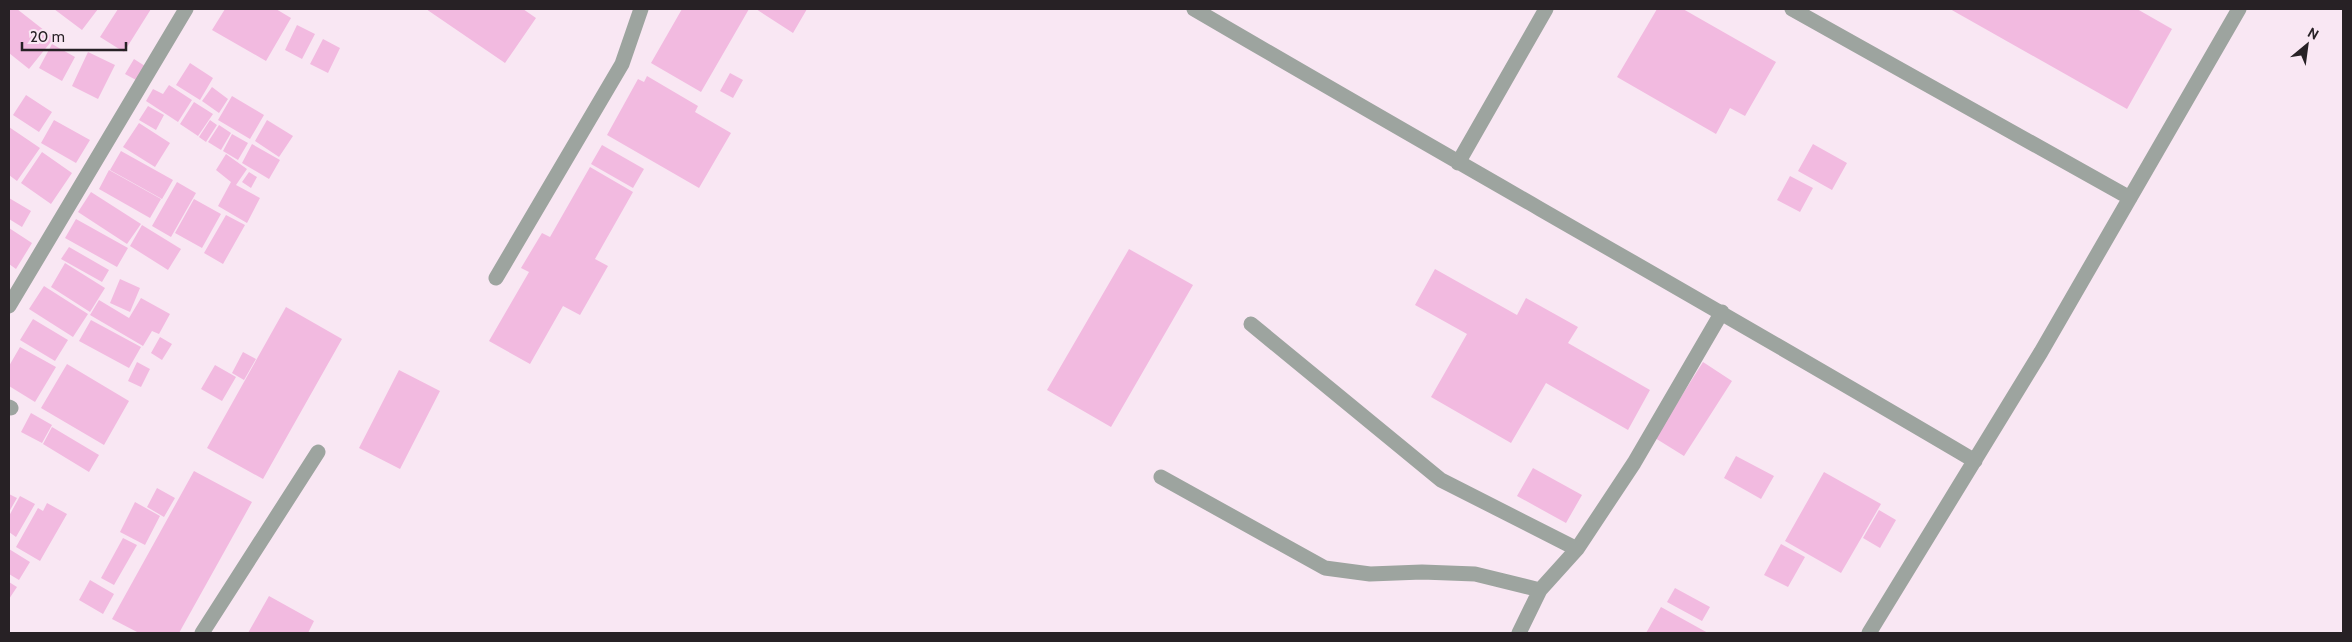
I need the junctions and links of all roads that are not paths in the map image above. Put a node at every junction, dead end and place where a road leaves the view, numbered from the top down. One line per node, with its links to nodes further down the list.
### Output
1 (186, 9): 10 (street)
2 (641, 9): 9 (street)
3 (1194, 9): 7 (street)
4 (1546, 9): 7 (street)
5 (1792, 9): 8 (street)
6 (2239, 9): 8 (street)
7 (1458, 163): 11 (street)
8 (2130, 198): 14 (street)
9 (496, 278)
10 (9, 306)
11 (1722, 312): 14 (street); 16 (street)
12 (1251, 324): 16 (street)
13 (318, 452): 18 (street)
14 (1975, 461): 20 (street)
15 (1161, 477): 17 (street)
16 (1577, 549): 17 (street)
17 (1540, 590): 19 (street)
18 (202, 633)
19 (1519, 633)
20 (1869, 633)

